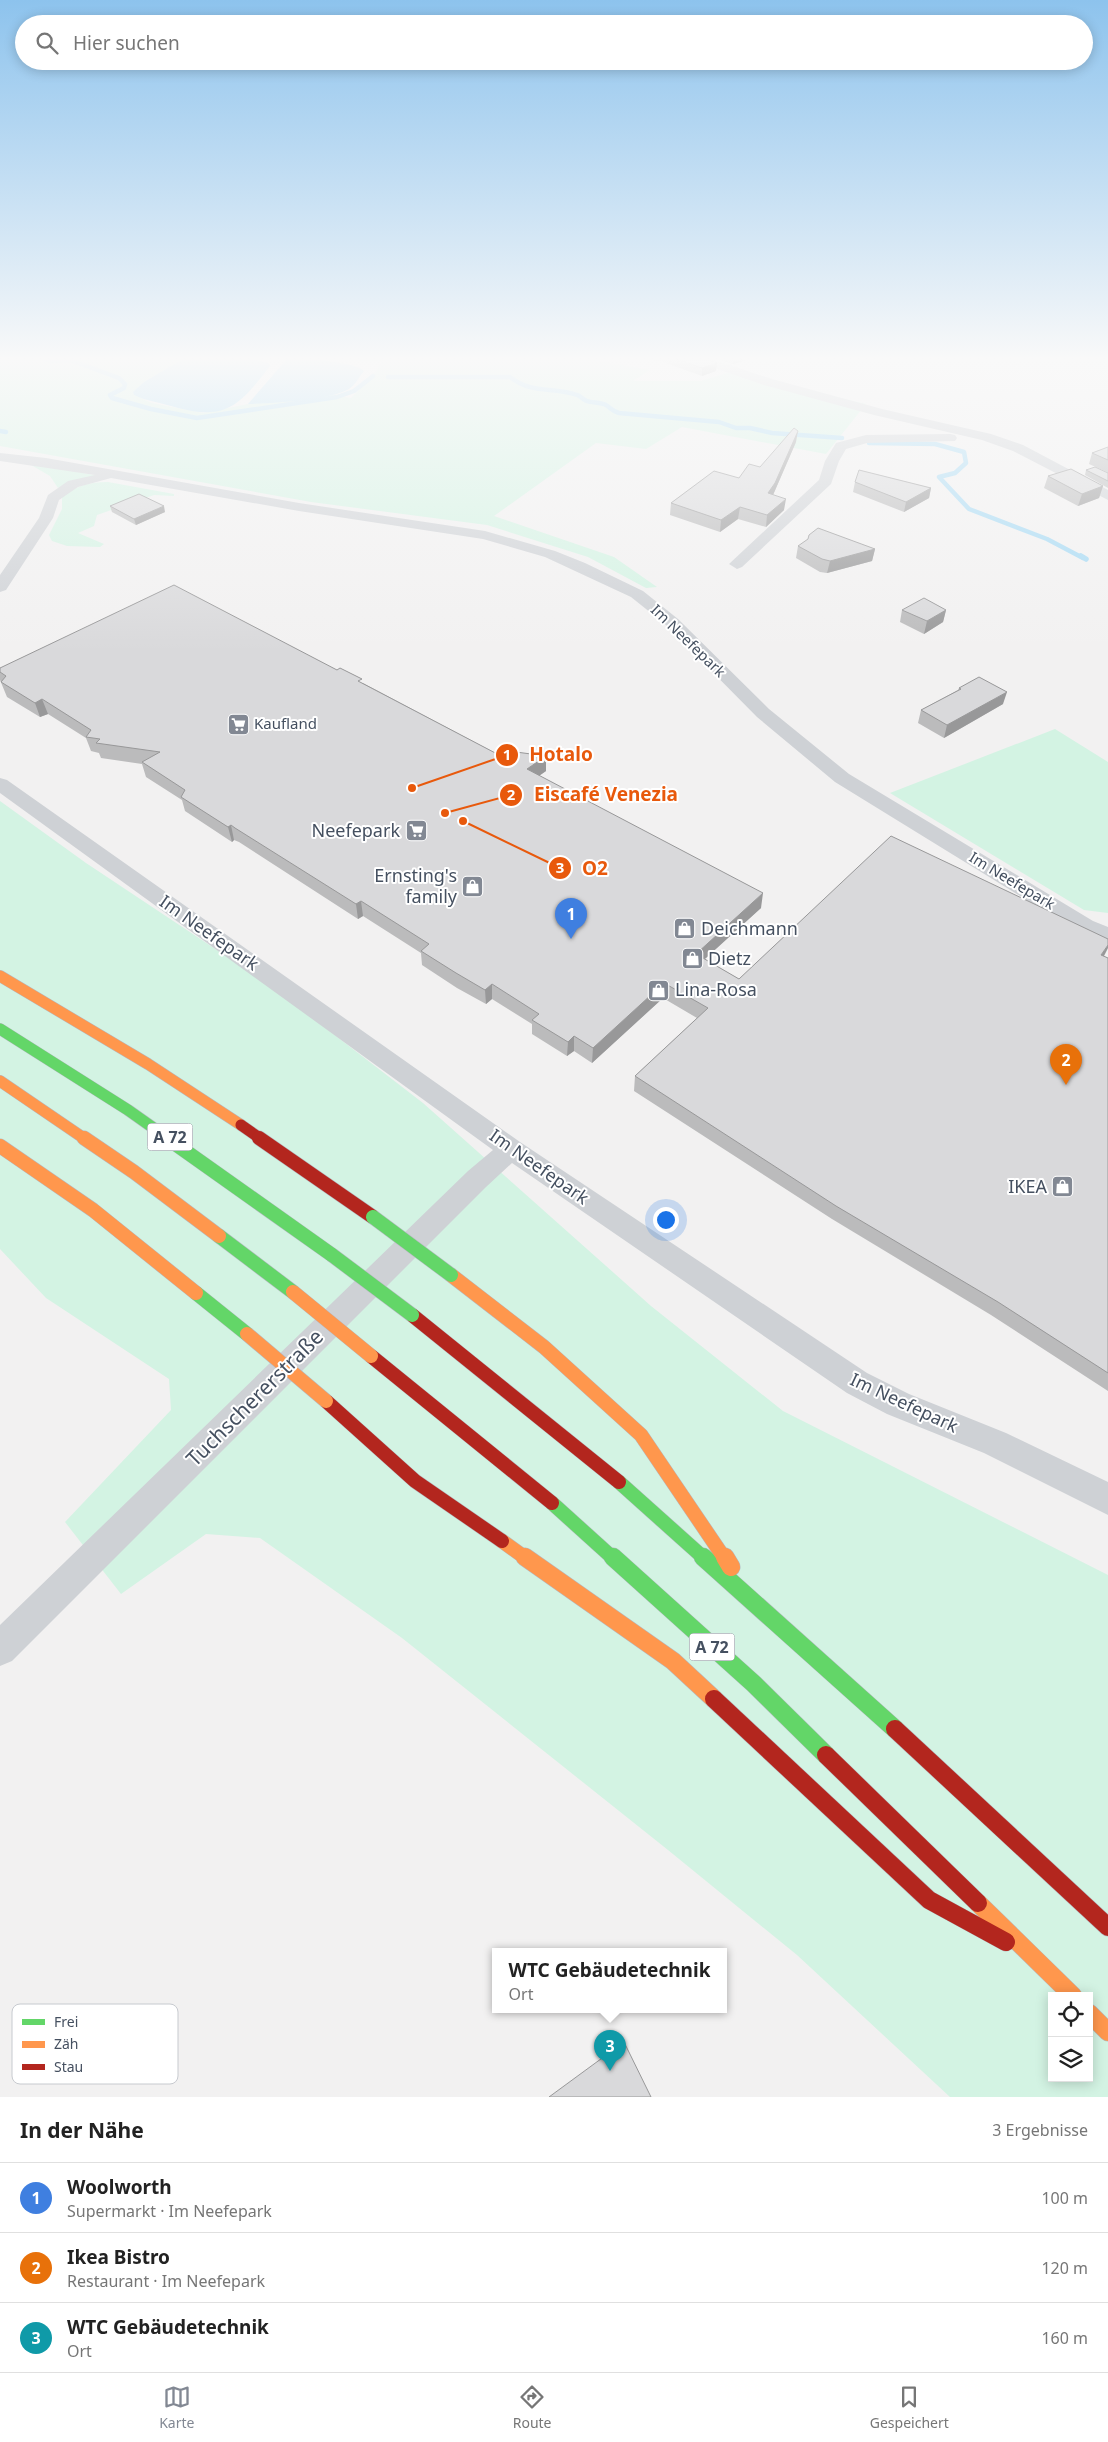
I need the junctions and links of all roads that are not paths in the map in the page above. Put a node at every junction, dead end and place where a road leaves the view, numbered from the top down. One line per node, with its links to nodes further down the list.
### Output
1 (834, 457): 7 (street)
2 (1035, 457): 6 (street)
3 (4, 458): 4 (street, Im Neefepark); 5 (street, Im Neefepark)
4 (38, 474)
5 (117, 475): 8 (street, Im Neefepark); 10 (street, Im Neefepark)
6 (1108, 496)
7 (737, 564)
8 (0, 587)
9 (0, 784): 15 (street, Im Neefepark)
10 (1108, 936)
11 (0, 976): 17 (highway, bridge)
12 (0, 1029): 17 (highway, A 72, bridge)
13 (0, 1081): 20 (highway, A 72, bridge)
14 (0, 1146): 20 (highway, bridge)
15 (511, 1149): 16 (street, Im Neefepark); 18 (street, Tuchschererstraße)
16 (1108, 1499)
17 (755, 1604): 19 (highway, A 72)
18 (0, 1649)
19 (1108, 1927)
20 (1036, 1958): 21 (highway, A 72)
21 (1069, 1992)
22 (1093, 2017): 23 (highway)
23 (1108, 2032)

